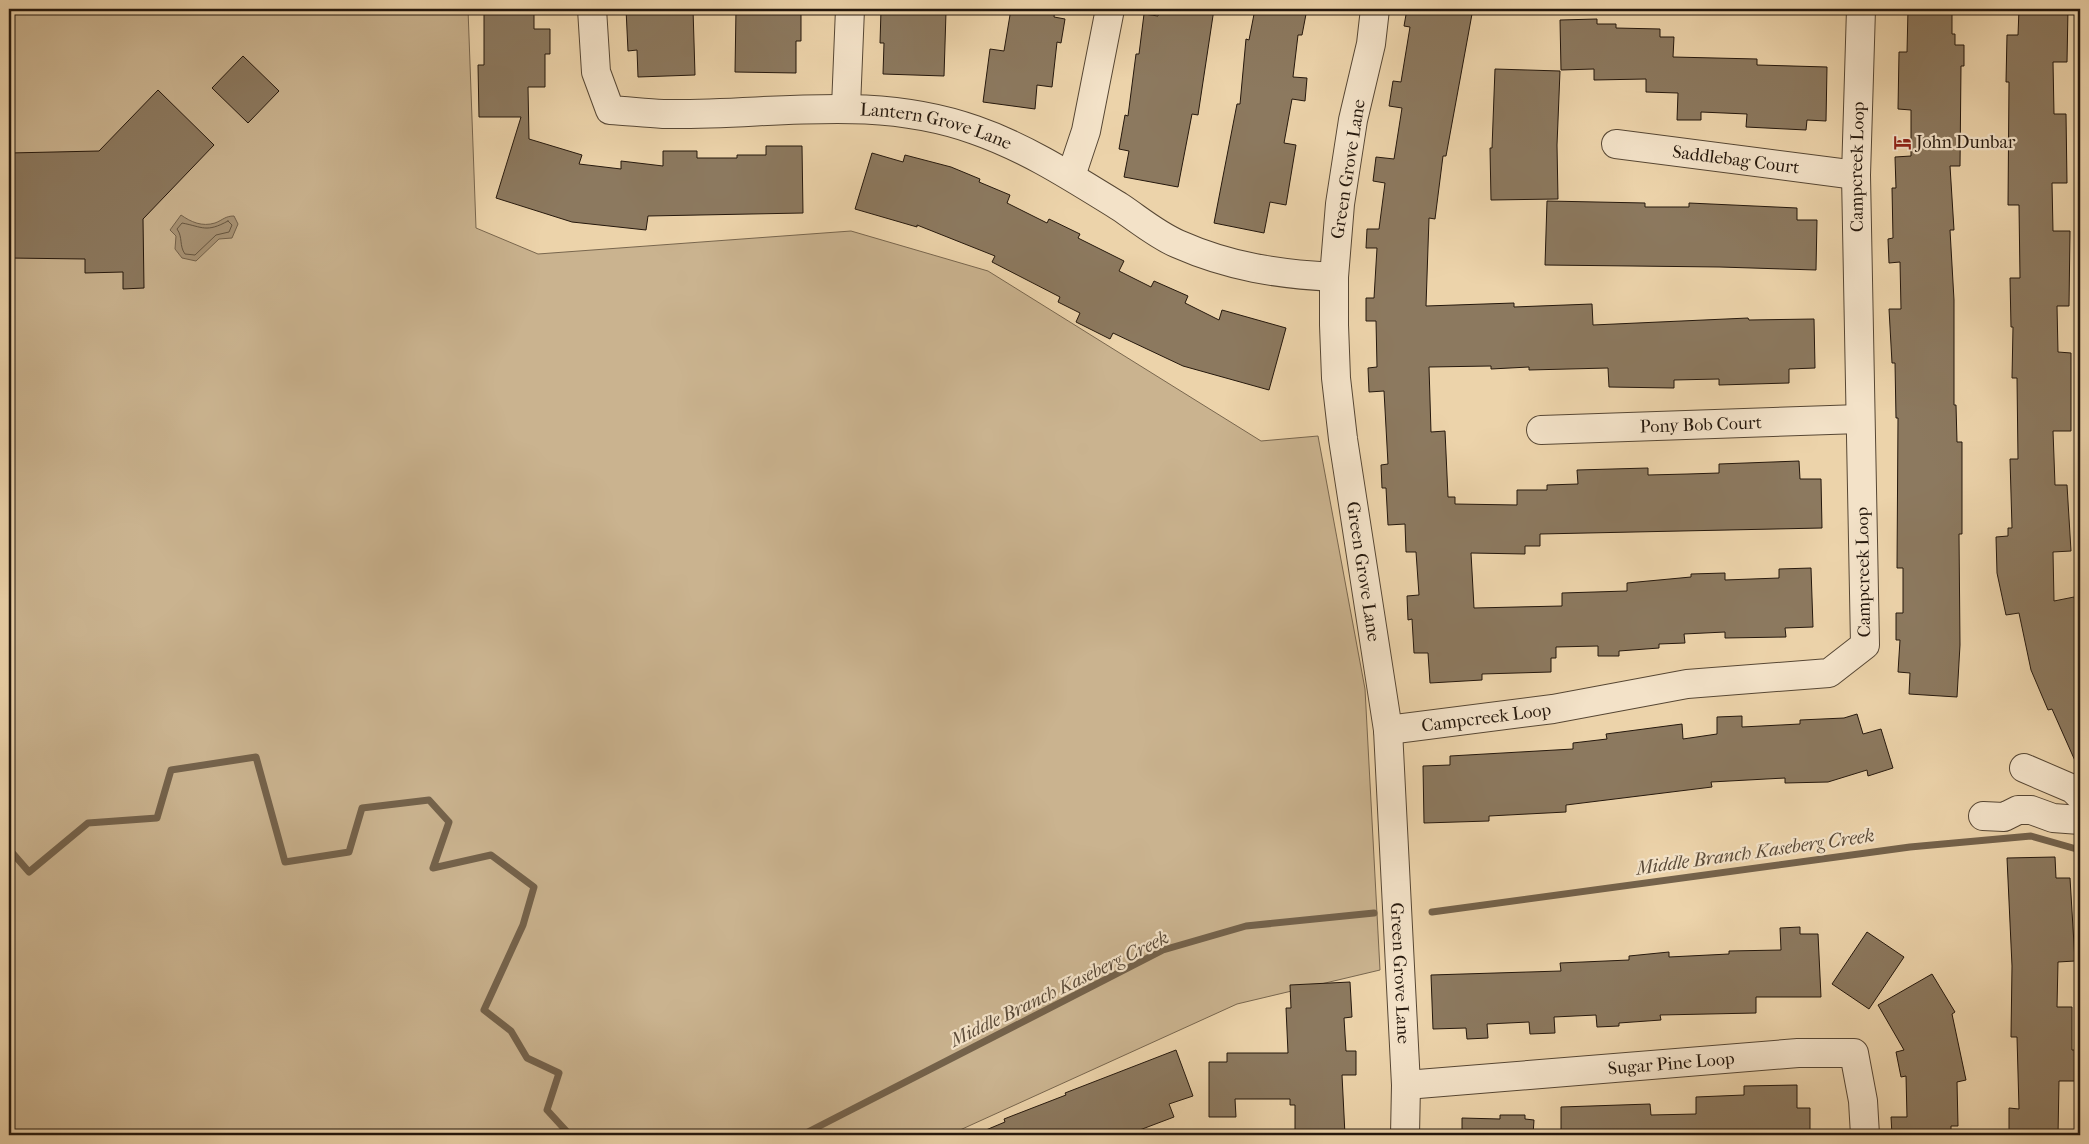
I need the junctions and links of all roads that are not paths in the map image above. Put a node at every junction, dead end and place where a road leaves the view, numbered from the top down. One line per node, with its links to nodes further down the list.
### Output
1 (592, 9): 6 (street, Lantern Grove Lane)
2 (850, 9): 6 (street)
3 (1110, 9): 9 (street)
4 (1375, 9): 10 (street, Green Grove Lane)
5 (1861, 9): 8 (street, Campcreek Loop)
6 (846, 107): 9 (street, Lantern Grove Lane)
7 (1616, 144): 8 (street, Saddlebag Court)
8 (1856, 175): 11 (street, Campcreek Loop)
9 (1071, 176): 10 (street, Lantern Grove Lane)
10 (1334, 277): 13 (street, Green Grove Lane)
11 (1860, 419): 12 (street, Pony Bob Court); 13 (street, Campcreek Loop)
12 (1541, 430)
13 (1388, 730): 18 (street, Green Grove Lane)
14 (2024, 768): 15 (street)
15 (2080, 796)
16 (1983, 816): 17 (street)
17 (2080, 820)
18 (1406, 1085): 19 (street, Green Grove Lane); 20 (street, Sugar Pine Loop)
19 (1405, 1135)
20 (1865, 1135)

